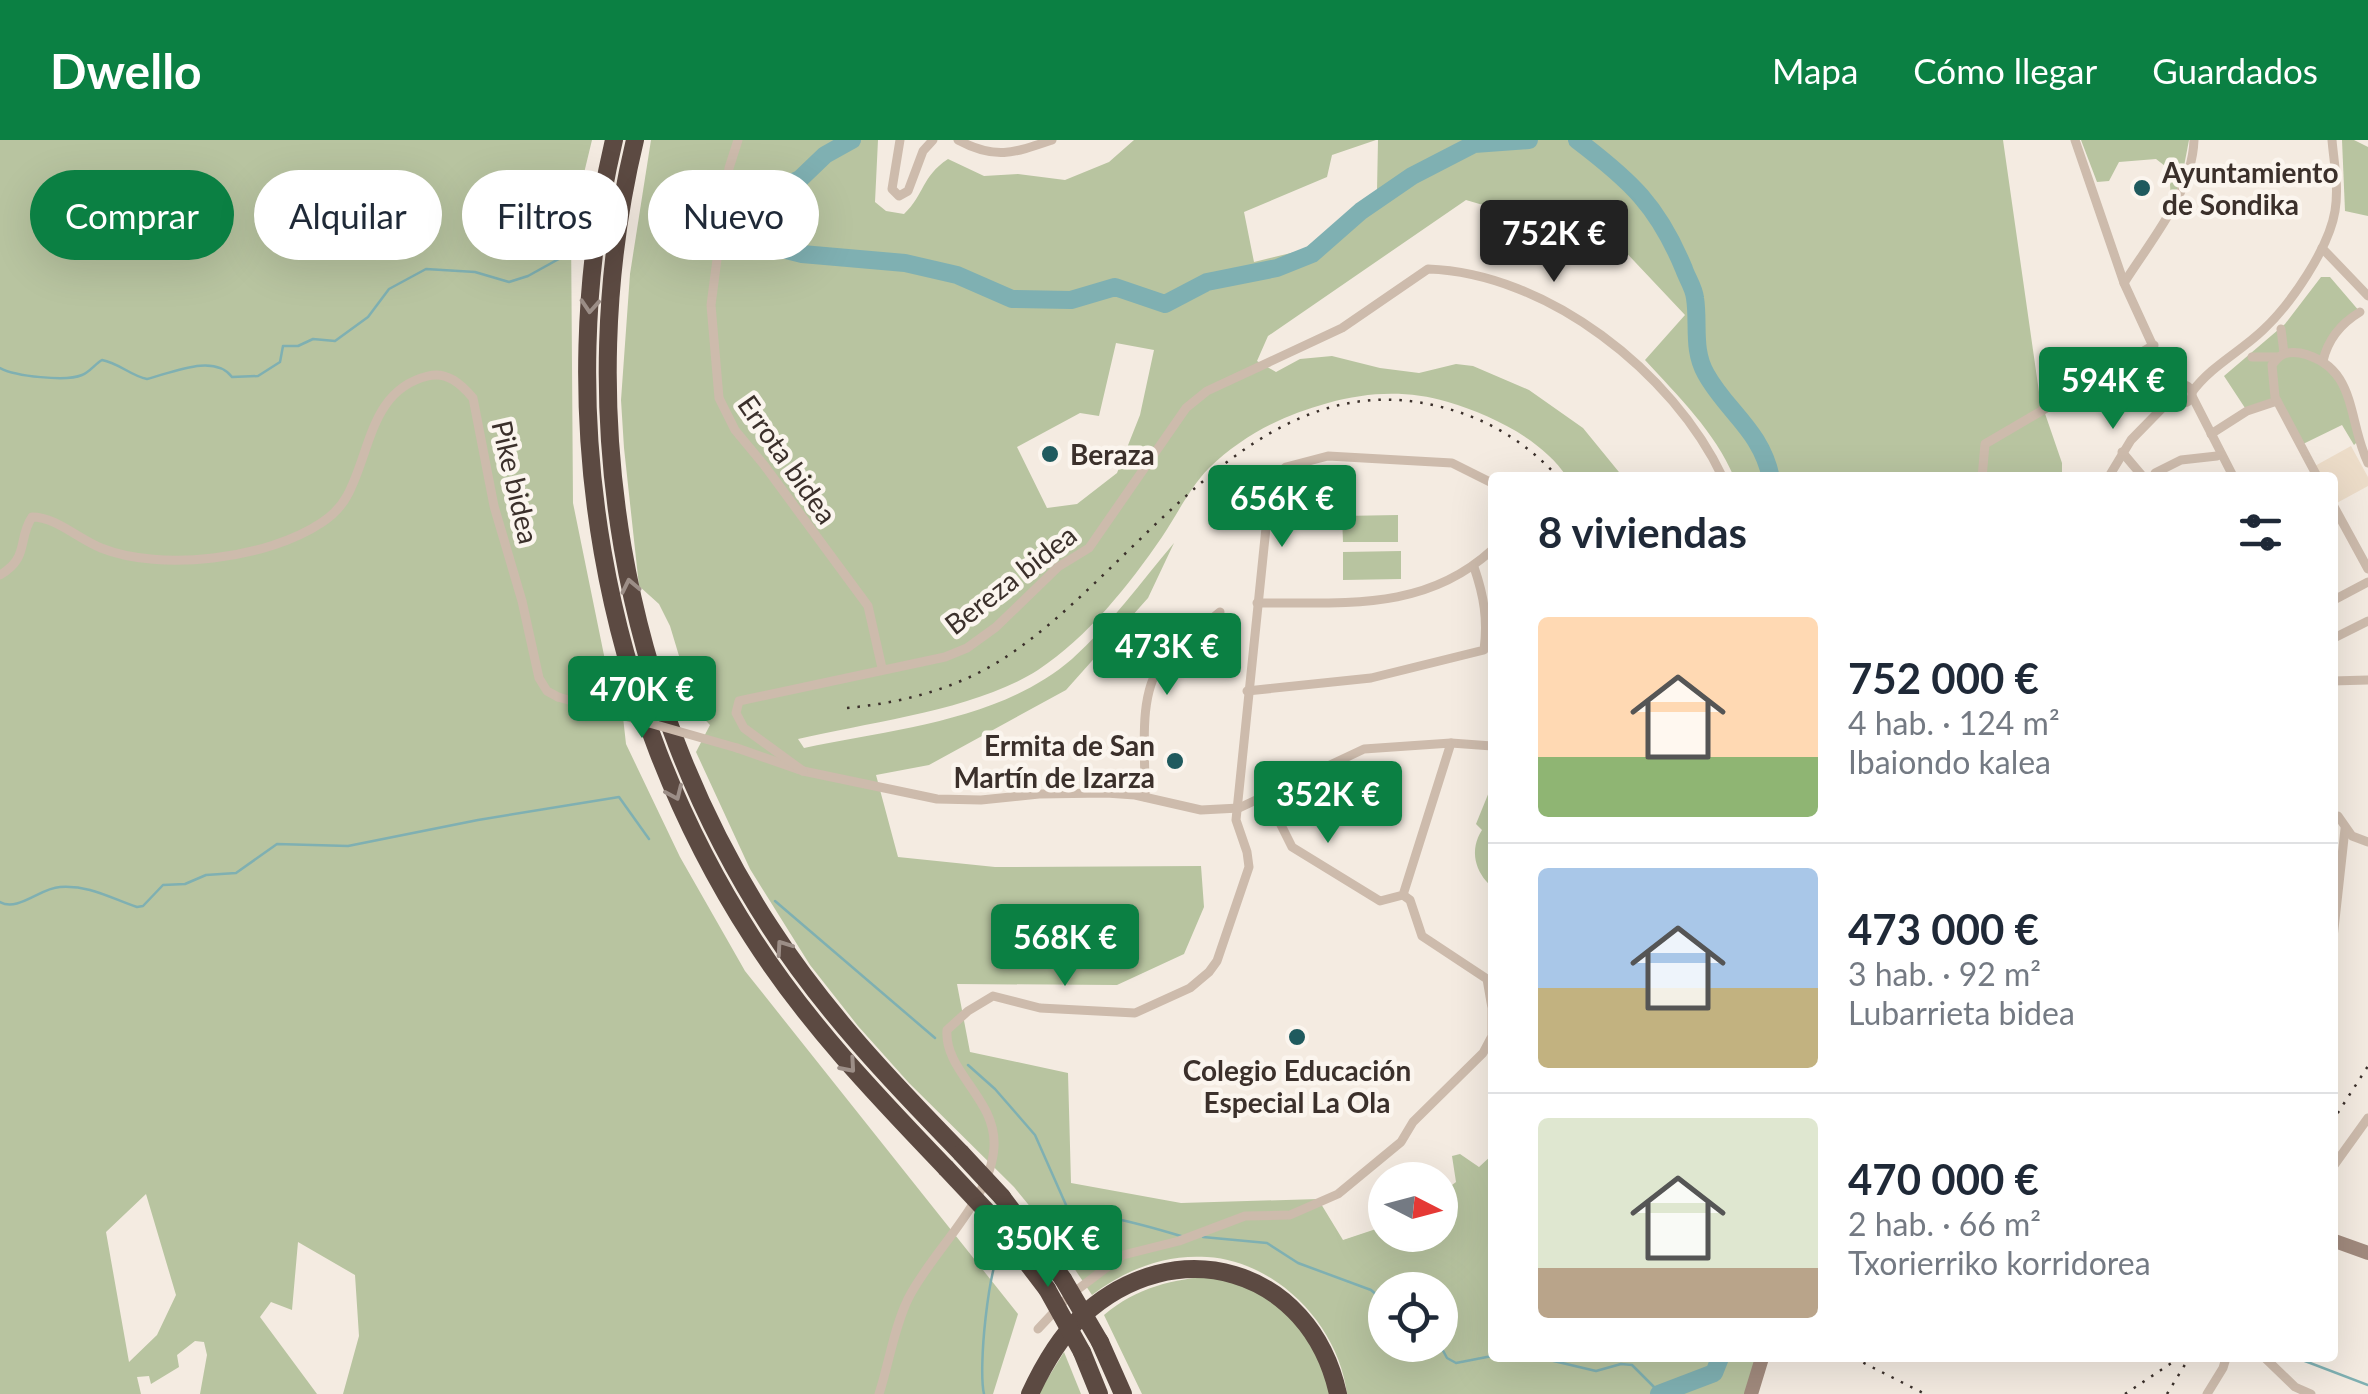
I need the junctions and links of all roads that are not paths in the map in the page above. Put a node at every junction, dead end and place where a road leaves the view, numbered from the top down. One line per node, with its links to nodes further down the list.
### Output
1 (614, 140): 73 (highway, one-way to 73, bridge)
2 (635, 140): 74 (highway, one-way to 2, bridge)
3 (738, 140): 45 (street, Errota bidea)
4 (900, 140): 5 (street)
5 (933, 140)
6 (958, 140): 7 (street)
7 (1052, 140)
8 (2075, 140): 12 (street)
9 (2194, 140): 12 (street)
10 (2332, 140): 11 (street)
11 (2322, 248): 13 (street); 20 (street)
12 (2124, 283): 16 (street)
13 (2368, 296)
14 (2360, 312): 19 (street)
15 (2281, 329): 17 (street)
16 (2154, 345): 20 (street); 27 (street)
17 (2281, 355): 18 (street); 19 (street); 21 (street)
18 (2252, 357)
19 (2323, 361): 25 (street)
20 (2182, 394): 22 (street); 23 (street)
21 (2277, 401): 22 (street); 32 (street)
22 (2211, 434): 31 (street)
23 (2122, 452): 28 (street); 29 (street)
24 (2217, 456): 30 (street)
25 (2368, 463)
26 (1720, 472): 45 (street, Bereza bidea)
27 (1982, 472)
28 (2111, 472)
29 (2139, 472)
30 (2157, 472)
31 (2231, 472)
32 (2315, 472)
33 (1488, 481): 41 (street)
34 (2338, 514): 37 (street)
35 (1488, 554): 36 (street)
36 (1474, 568): 41 (street); 48 (street)
37 (2368, 570)
38 (0, 575): 51 (street, Pike bidea, bridge)
39 (2368, 582): 40 (street)
40 (2338, 597)
41 (1257, 603): 48 (street)
42 (1220, 612): 53 (street)
43 (2368, 621): 44 (street)
44 (2338, 635)
45 (882, 668): 51 (street, Bereza bidea)
46 (2368, 680): 47 (street)
47 (2338, 681)
48 (1248, 691): 54 (street)
49 (1451, 743): 50 (street); 52 (street); 59 (street)
50 (1488, 746)
51 (803, 771): 53 (street, Pike bidea)
52 (1266, 795): 54 (street); 59 (street)
53 (1145, 797): 54 (street, Pike bidea)
54 (1239, 808): 71 (street)
55 (2338, 821): 56 (street)
56 (2344, 830): 57 (street); 58 (street)
57 (2368, 842)
58 (2338, 888)
59 (1403, 895): 60 (street)
60 (1488, 985)
61 (1488, 1044): 66 (street)
62 (2366, 1124): 63 (street)
63 (2338, 1160)
64 (2338, 1242): 65 (street)
65 (2368, 1252)
66 (1038, 1329)
67 (1761, 1362): 76 (street)
68 (2225, 1362): 77 (street)
69 (2269, 1362): 70 (street)
70 (2294, 1390): 78 (street)
71 (880, 1394)
72 (1030, 1394): 75 (highway)
73 (1099, 1394)
74 (1123, 1394)
75 (1338, 1394)
76 (1751, 1394)
77 (2207, 1394)
78 (2311, 1394)

